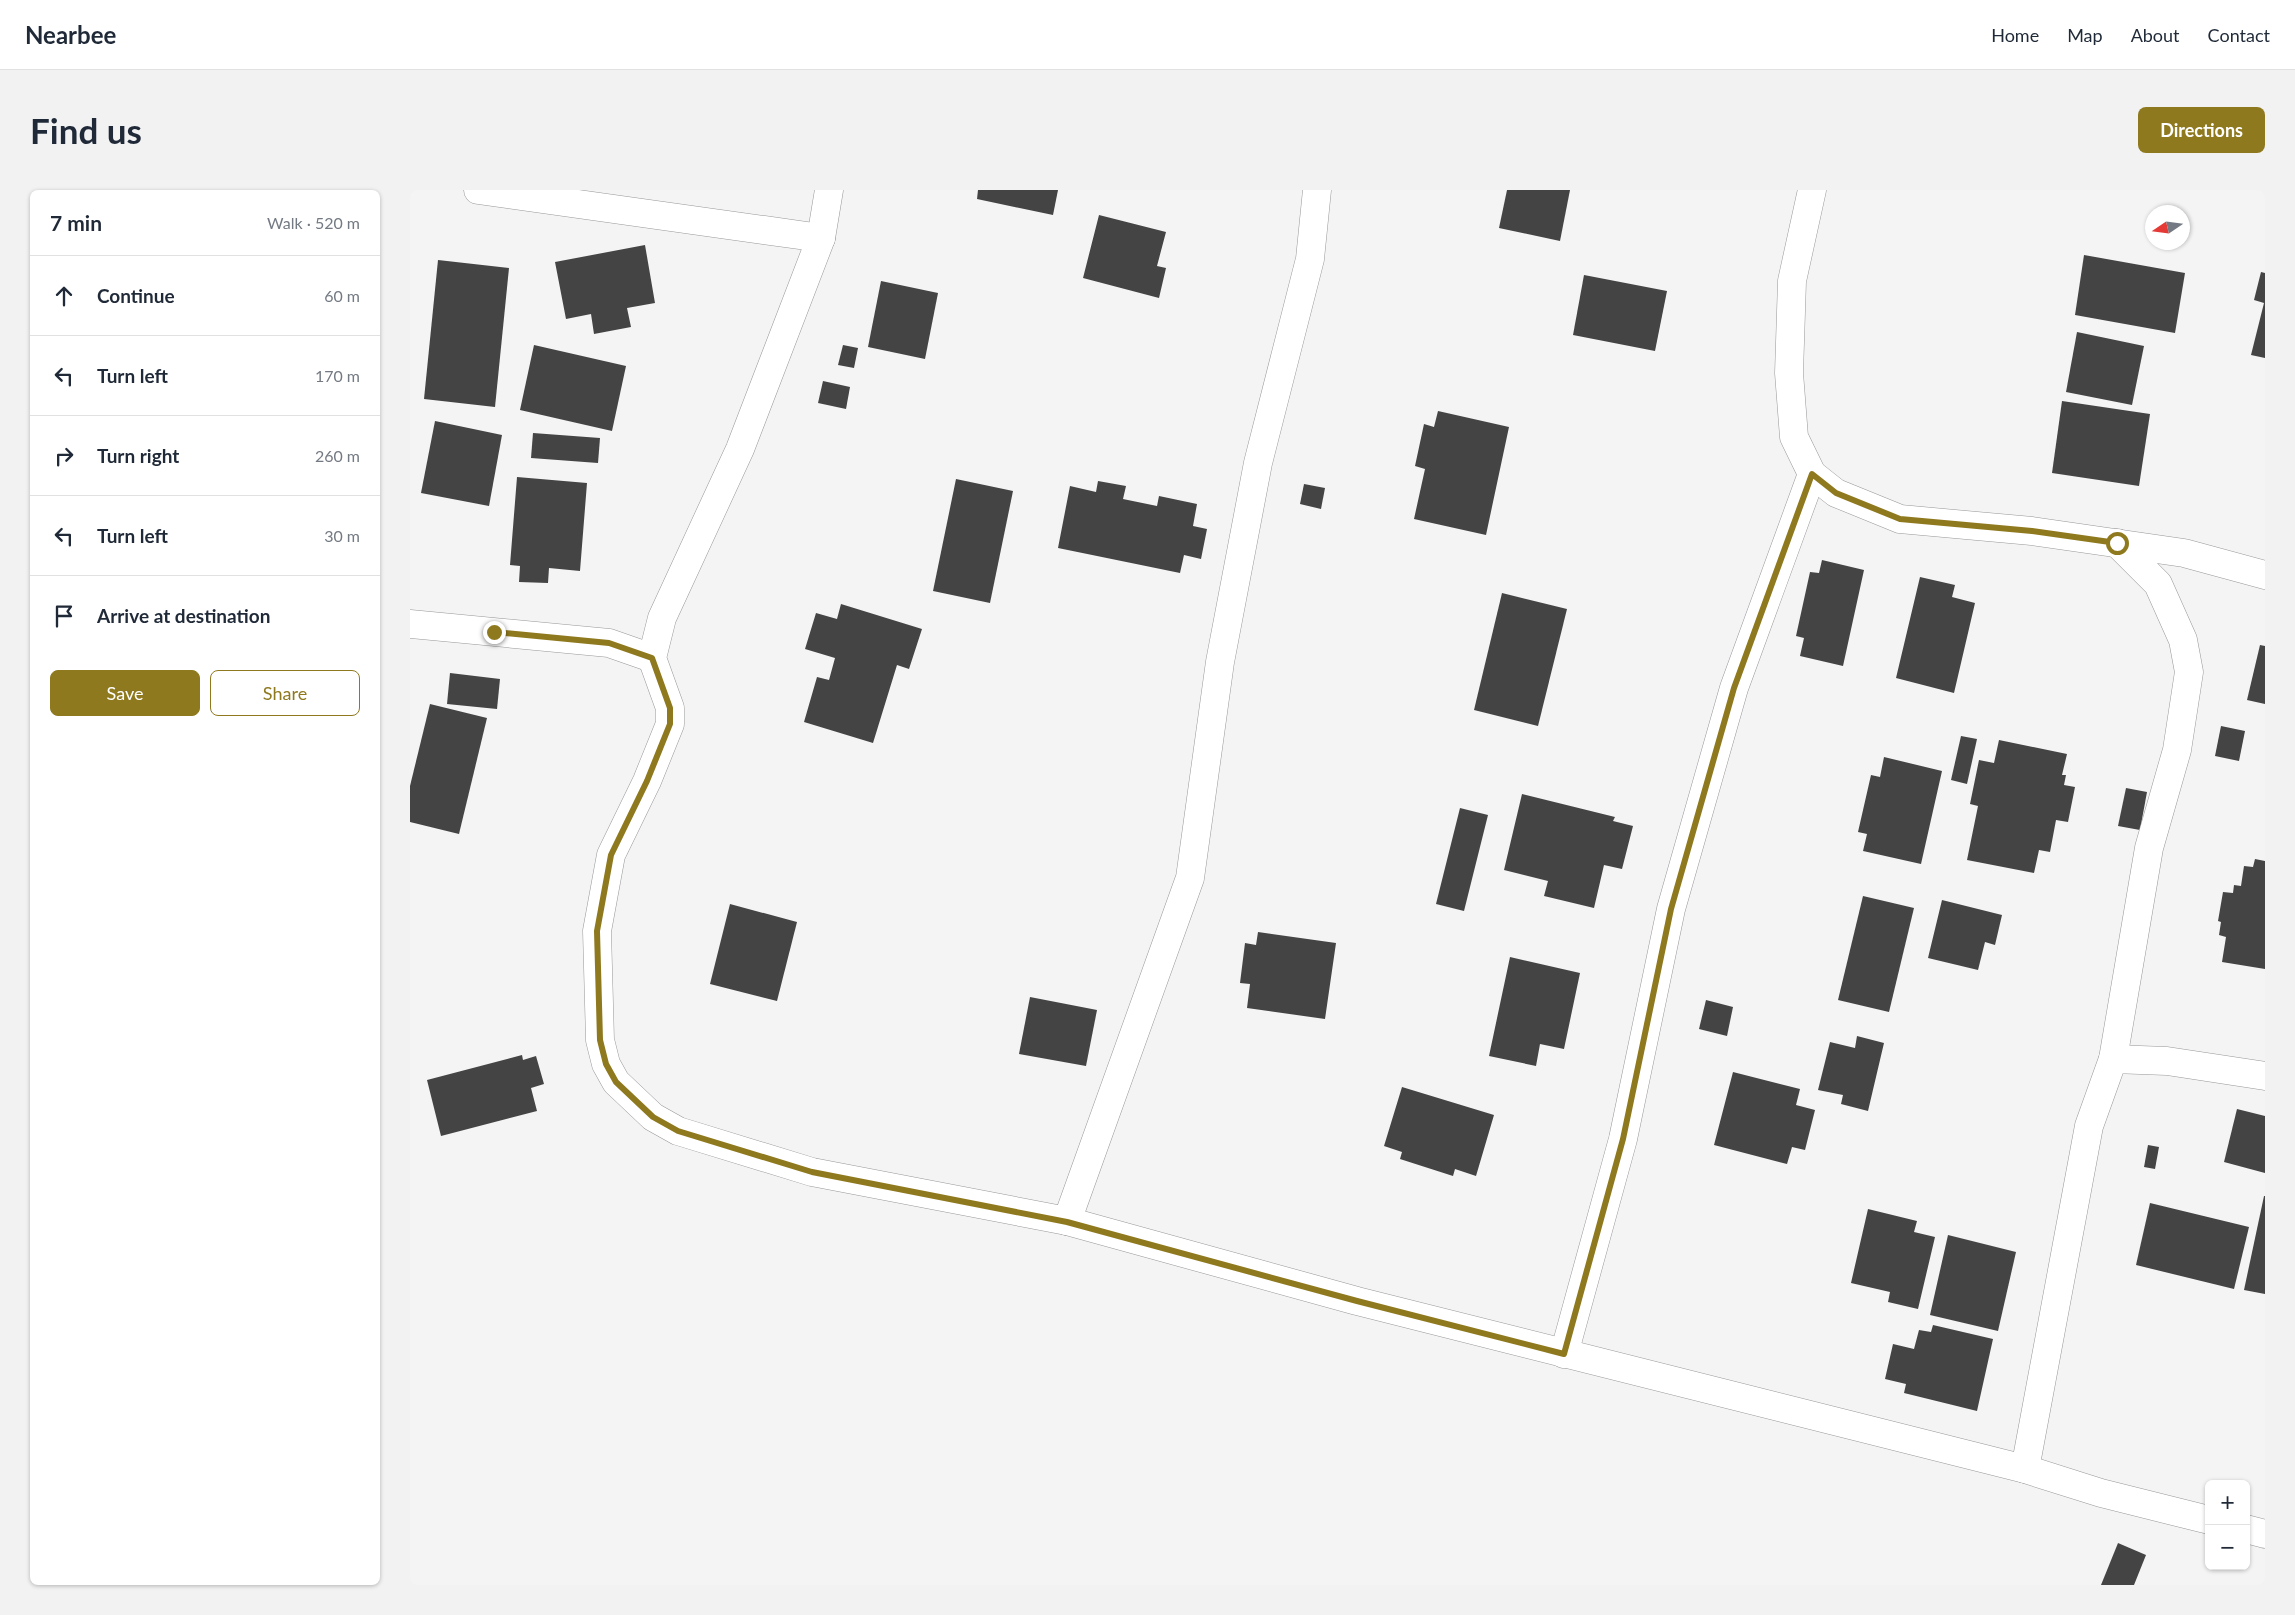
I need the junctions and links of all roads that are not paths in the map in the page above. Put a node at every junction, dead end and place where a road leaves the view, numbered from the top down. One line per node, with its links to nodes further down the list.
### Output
1 (478, 190): 5 (street)
2 (829, 190): 5 (street)
3 (1317, 190): 15 (street)
4 (1812, 190): 6 (street)
5 (821, 238): 12 (street)
6 (1812, 474): 7 (street); 16 (street)
7 (2117, 543): 8 (street); 10 (street)
8 (2184, 553): 9 (street); 10 (street)
9 (2265, 575)
10 (2158, 584): 13 (street)
11 (410, 624): 12 (street)
12 (652, 658): 15 (street)
13 (2113, 1059): 14 (street); 17 (street)
14 (2265, 1076)
15 (1067, 1222): 16 (street)
16 (1564, 1354): 17 (street)
17 (2025, 1469): 18 (street)
18 (2205, 1519)
19 (2250, 1530): 20 (street)
20 (2265, 1534)

